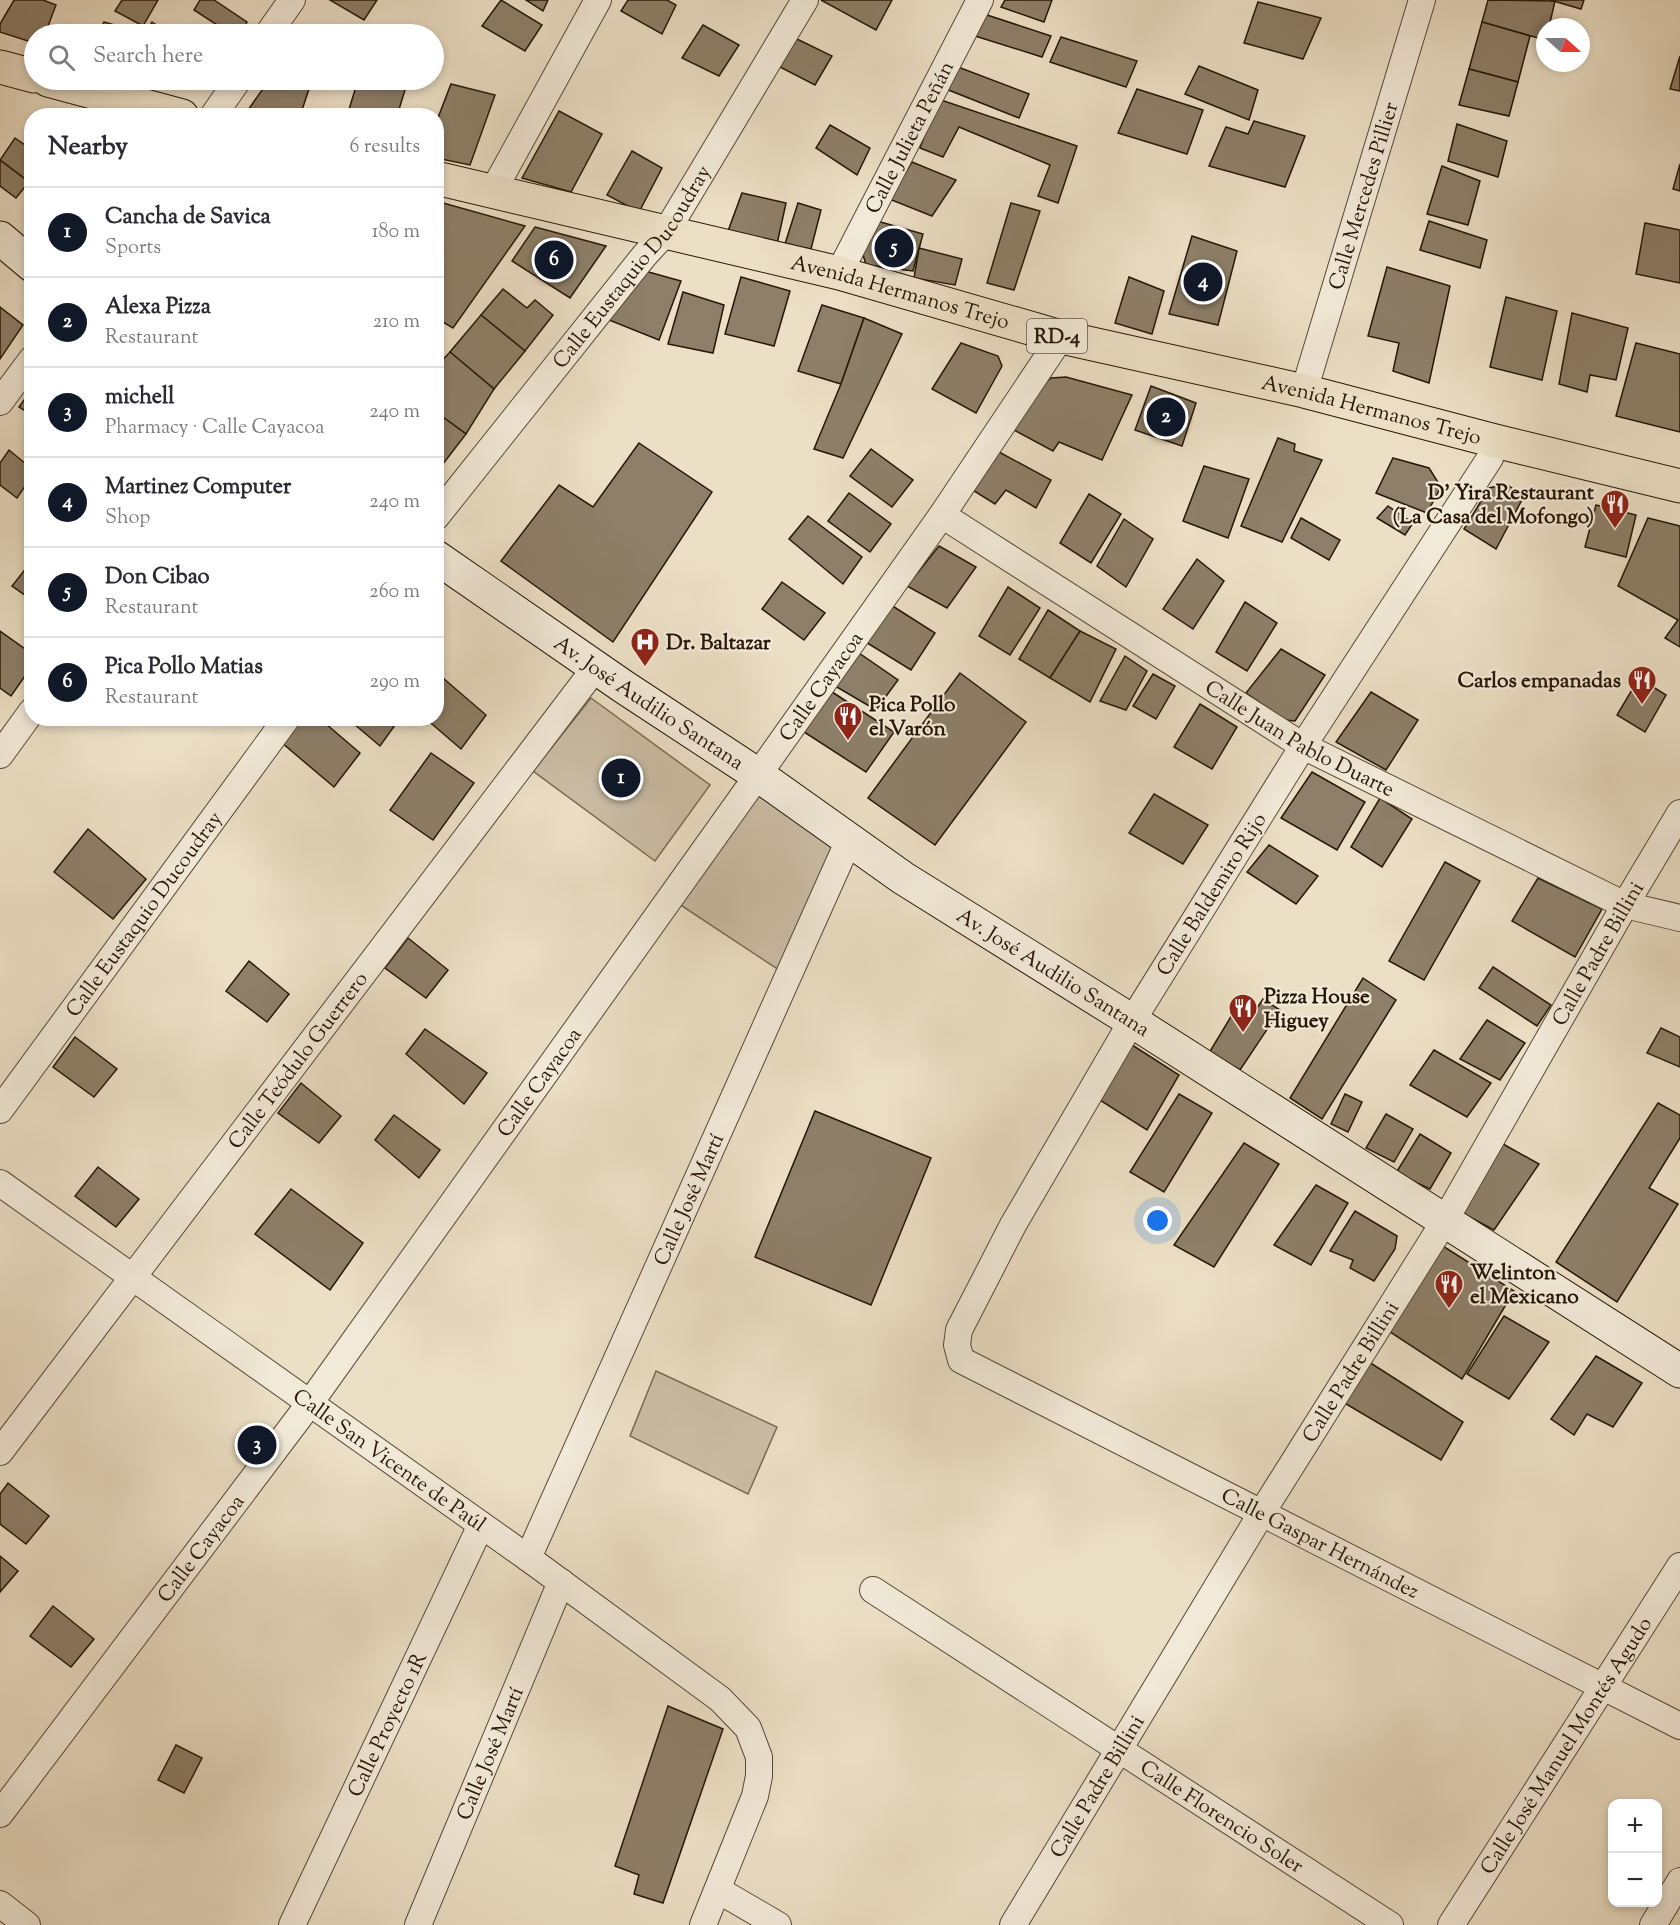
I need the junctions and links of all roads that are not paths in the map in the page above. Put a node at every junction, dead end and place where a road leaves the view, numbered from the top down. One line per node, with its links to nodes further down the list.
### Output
1 (598, 0): 14 (street)
2 (805, 0): 15 (street, Calle Eustaquio Ducoudray)
3 (980, 0): 18 (street, Calle Julieta Peñán)
4 (1422, 0): 21 (street, Calle Mercedes Pillier)
5 (285, 2): 6 (street)
6 (273, 24)
7 (0, 67): 8 (main road)
8 (24, 73)
9 (85, 90): 11 (main road)
10 (231, 90): 12 (street)
11 (152, 108)
12 (219, 108)
13 (444, 179): 14 (main road, Avenida Hermanos Trejo / RD-4)
14 (493, 191): 15 (main road, Avenida Hermanos Trejo / RD-4)
15 (666, 232): 18 (main road, Avenida Hermanos Trejo / RD-4); 25 (street, Calle Eustaquio Ducoudray)
16 (0, 238): 17 (main road)
17 (24, 258)
18 (839, 273): 19 (main road, Avenida Hermanos Trejo / RD-4)
19 (1061, 337): 21 (main road, Avenida Hermanos Trejo / RD-4); 26 (street, Calle Cayacoa)
20 (24, 370): 22 (street)
21 (1304, 391): 23 (main road, Avenida Hermanos Trejo / RD-4)
22 (0, 402)
23 (1495, 441): 24 (main road, Avenida Hermanos Trejo / RD-4); 31 (street, Calle Baldemiro Rijo)
24 (1680, 486)
25 (444, 507)
26 (942, 515): 31 (street, Calle Juan Pablo Duarte); 33 (street, Calle Cayacoa)
27 (444, 563): 28 (main road, Av. José Audilio Santana)
28 (596, 668): 33 (main road, Av. José Audilio Santana); 42 (street, Calle Teódulo Guerrero)
29 (24, 722): 32 (street)
30 (281, 726): 39 (street, Calle Eustaquio Ducoudray)
31 (1303, 746): 36 (street, Calle Juan Pablo Duarte); 38 (street, Calle Baldemiro Rijo)
32 (0, 755)
33 (758, 775): 35 (main road, Av. José Audilio Santana); 45 (street, Calle Cayacoa)
34 (1680, 813): 36 (street, Calle Padre Billini)
35 (849, 840): 38 (main road, Av. José Audilio Santana); 49 (street, Calle José Martí)
36 (1625, 905): 37 (street, Calle Juan Pablo Duarte); 41 (street, Calle Padre Billini)
37 (1680, 918)
38 (1132, 1022): 41 (main road, Av. José Audilio Santana); 43 (street, Calle Baldemiro Rijo)
39 (0, 1110)
40 (0, 1183): 42 (street, Calle San Vicente de Paúl)
41 (1444, 1222): 44 (main road, Av. José Audilio Santana); 47 (street, Calle Padre Billini)
42 (133, 1277): 45 (street, Calle San Vicente de Paúl); 46 (street, Calle Teódulo Guerrero)
43 (961, 1360): 47 (street, Calle Gaspar Hernández)
44 (1680, 1371)
45 (310, 1403): 48 (street, Calle San Vicente de Paúl); 56 (street, Calle Cayacoa)
46 (0, 1452)
47 (1261, 1514): 53 (street, Calle Gaspar Hernández); 55 (street, Calle Padre Billini)
48 (481, 1525): 49 (street, Calle San Vicente de Paúl); 61 (street, Calle Proyecto 1R)
49 (528, 1557): 51 (street, Calle San Vicente de Paúl)
50 (1680, 1566): 53 (street, Calle José Manuel Montés Agudo)
51 (561, 1582): 58 (street, Calle San Vicente de Paúl); 62 (street, Calle José Martí)
52 (873, 1590): 55 (street, Calle Florencio Soler)
53 (1604, 1686): 54 (street, Calle Gaspar Hernández); 67 (street, Calle José Manuel Montés Agudo)
54 (1680, 1726)
55 (1119, 1748): 65 (street, Calle Padre Billini); 66 (street, Calle Florencio Soler)
56 (0, 1814)
57 (1680, 1881): 68 (street)
58 (718, 1890): 63 (street); 64 (street)
59 (0, 1904): 60 (street)
60 (27, 1925)
61 (292, 1925)
62 (418, 1925)
63 (703, 1925)
64 (778, 1925)
65 (1013, 1925)
66 (1390, 1925)
67 (1451, 1925)
68 (1653, 1925)

